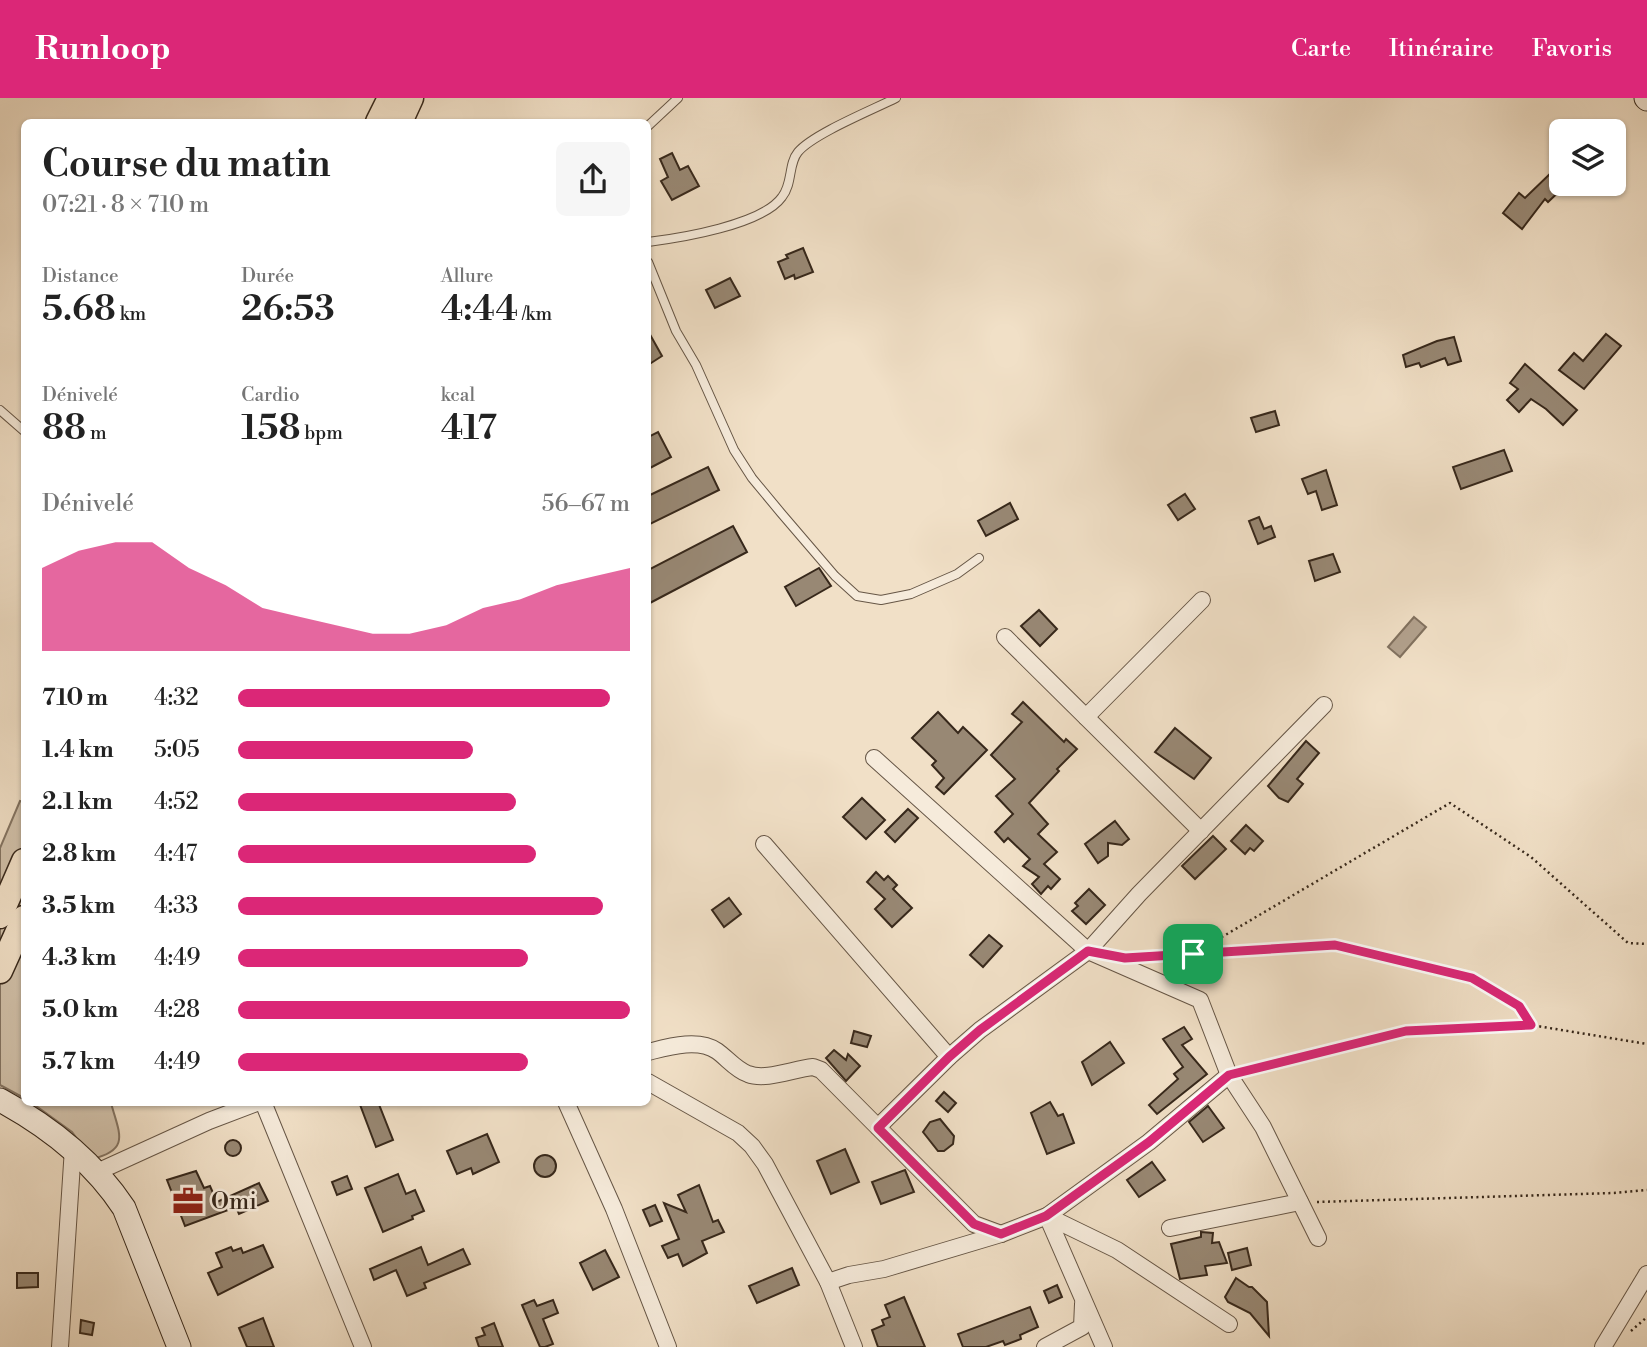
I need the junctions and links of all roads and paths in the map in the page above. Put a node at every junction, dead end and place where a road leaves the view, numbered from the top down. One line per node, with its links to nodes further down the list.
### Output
1 (390, 98): 5 (main road)
2 (411, 98): 6 (main road)
3 (678, 98): 7 (lane)
4 (896, 98): 8 (lane)
5 (380, 119)
6 (401, 119)
7 (651, 123)
8 (651, 242)
9 (651, 269): 12 (lane)
10 (0, 410): 11 (lane)
11 (21, 428)
12 (979, 558)
13 (1202, 600): 16 (street)
14 (1005, 637): 16 (street)
15 (1324, 705): 18 (street)
16 (1086, 717): 18 (street)
17 (874, 758): 24 (street)
18 (1201, 831): 24 (street)
19 (764, 844): 31 (street)
20 (21, 868): 21 (main road)
21 (0, 916)
22 (21, 925): 27 (main road)
23 (1647, 944): 25 (path)
24 (1088, 951): 31 (street); 32 (street)
25 (1193, 954): 26 (path); 28 (path)
26 (1138, 957)
27 (0, 971)
28 (1531, 1025): 29 (path); 32 (path)
29 (1647, 1044)
30 (651, 1051): 38 (street)
31 (949, 1057): 38 (street)
32 (1229, 1075): 42 (street); 43 (street)
33 (651, 1084): 48 (street)
34 (0, 1100): 39 (main road)
35 (250, 1106): 40 (street)
36 (263, 1106): 53 (street)
37 (568, 1106): 54 (street)
38 (878, 1128): 45 (street)
39 (73, 1148): 40 (main road); 51 (street)
40 (97, 1172): 52 (main road)
41 (1647, 1190): 42 (path)
42 (1300, 1202): 44 (street); 46 (street)
43 (1046, 1216): 45 (street); 49 (street); 50 (street)
44 (1170, 1228)
45 (1001, 1234): 48 (street)
46 (1318, 1238)
47 (1647, 1274): 58 (street)
48 (828, 1282): 55 (street)
49 (1083, 1298): 56 (street); 57 (street)
50 (1229, 1324)
51 (60, 1347)
52 (179, 1347)
53 (363, 1347)
54 (668, 1347)
55 (854, 1347)
56 (1045, 1347)
57 (1104, 1347)
58 (1603, 1347)

